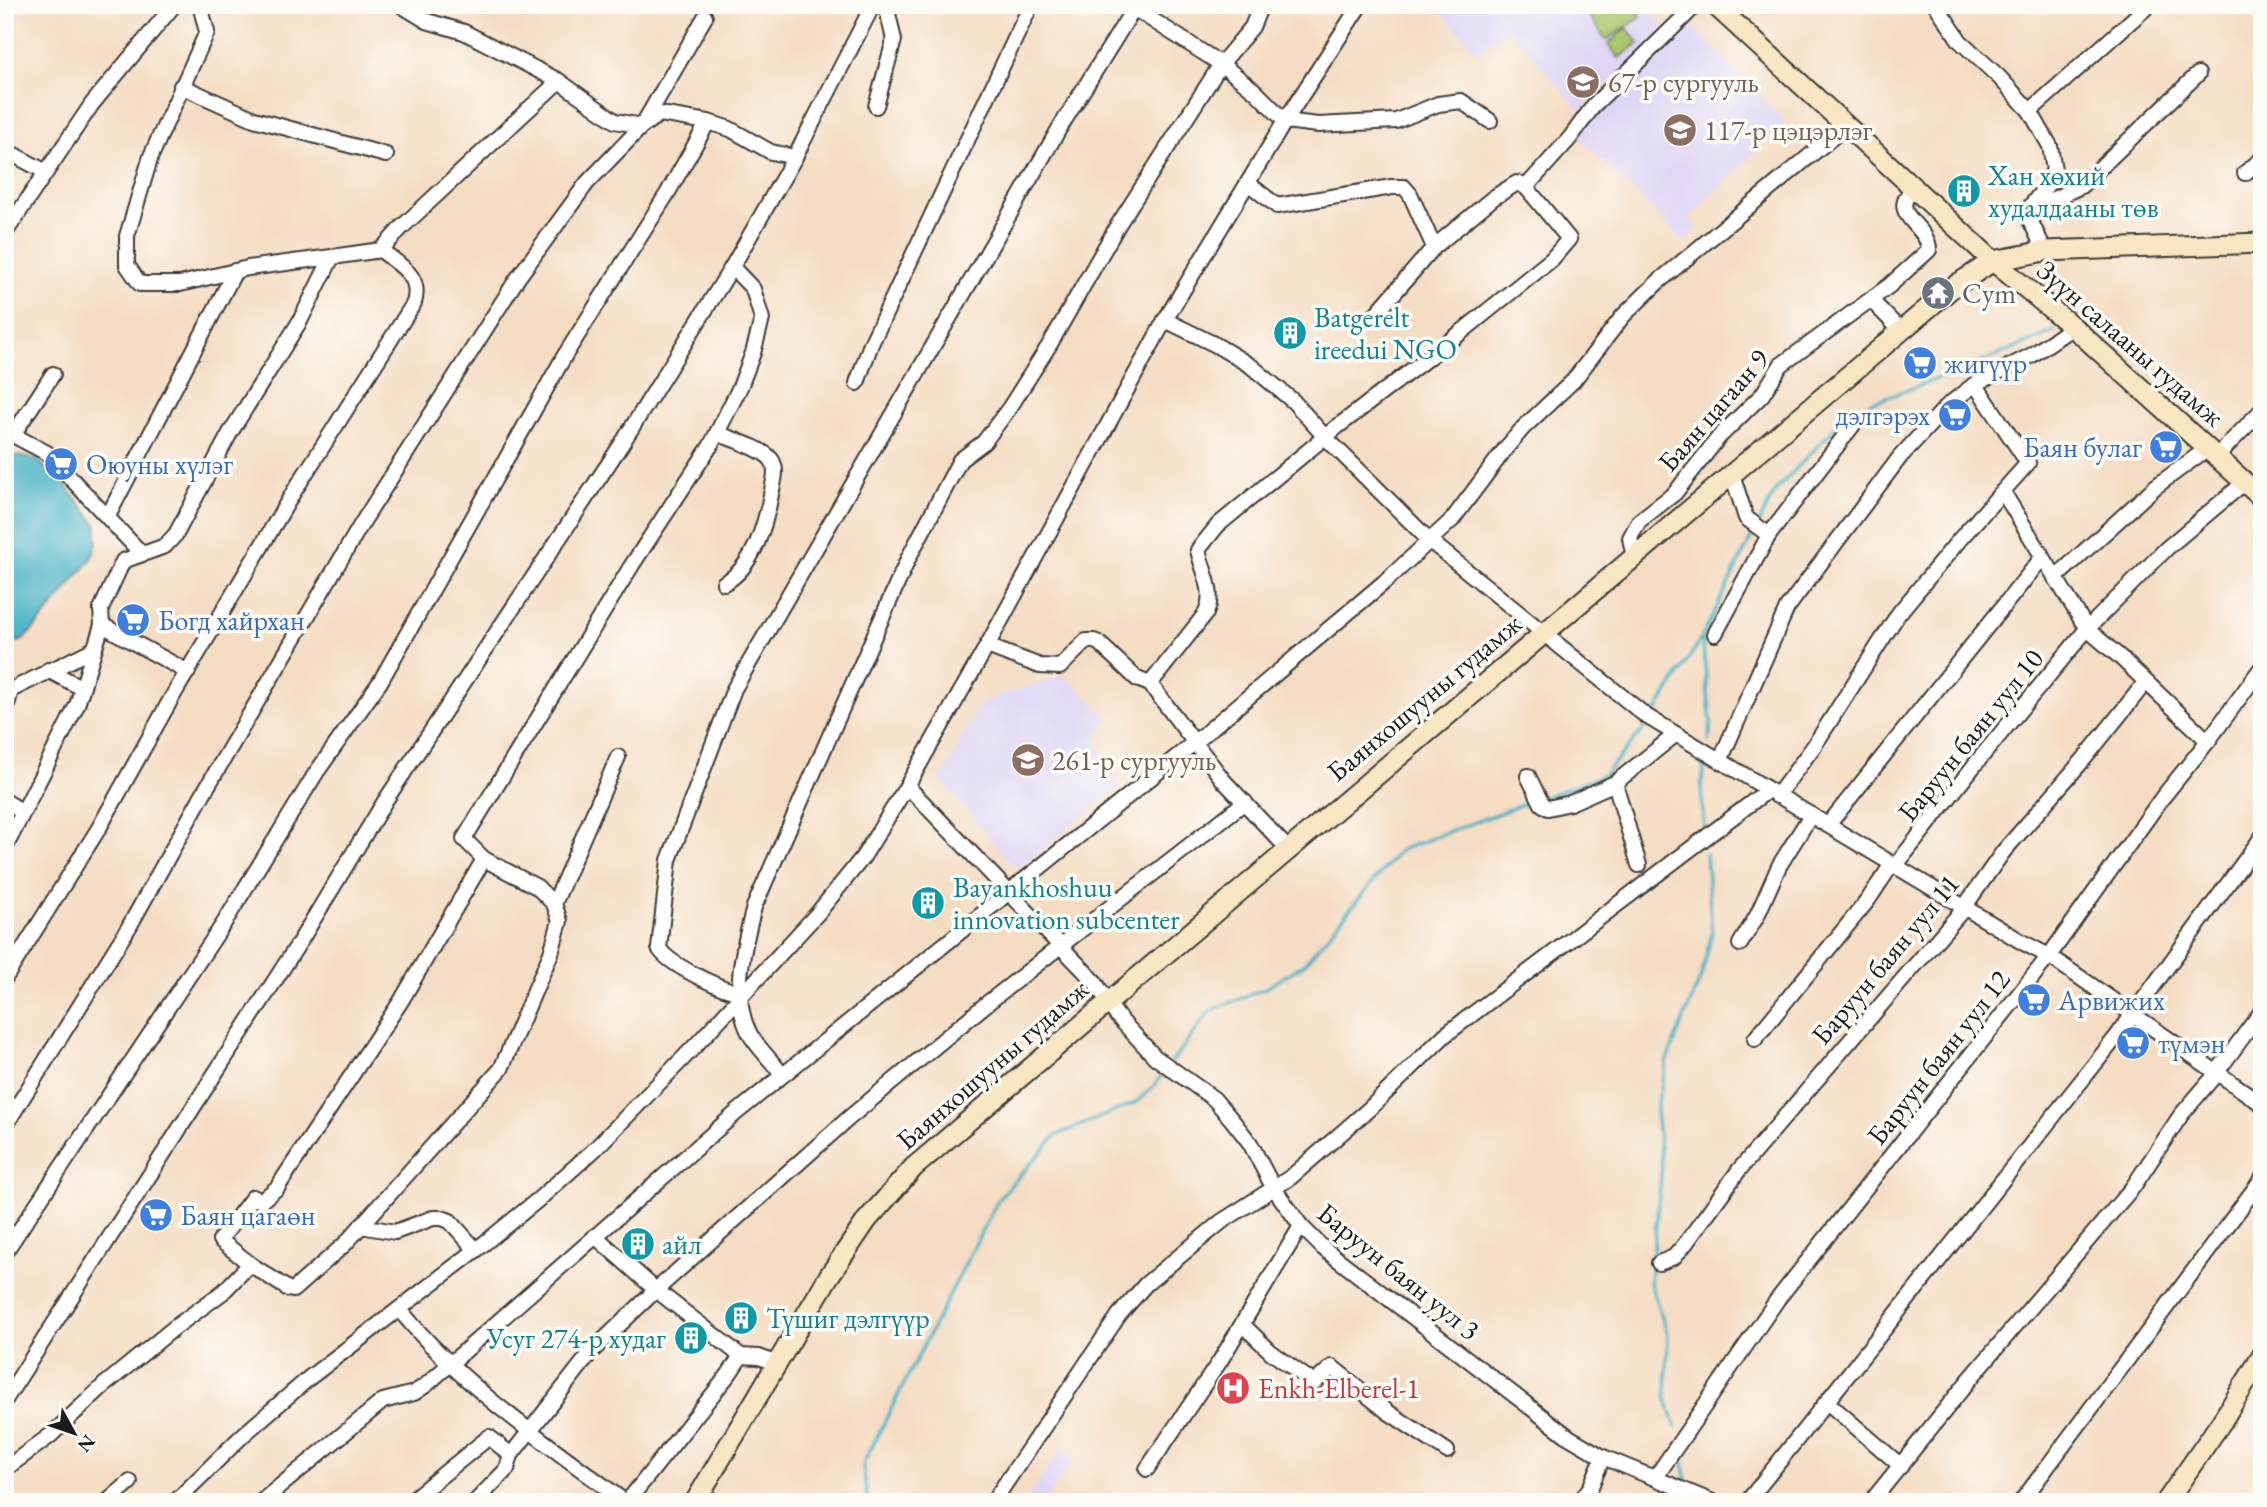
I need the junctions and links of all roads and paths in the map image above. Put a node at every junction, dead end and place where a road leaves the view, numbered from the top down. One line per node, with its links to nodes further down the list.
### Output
1 (174, 5): 30 (street)
2 (200, 5): 18 (street)
3 (401, 5): 17 (street)
4 (873, 5): 28 (street)
5 (886, 5): 19 (street)
6 (1031, 5): 51 (street)
7 (1261, 5): 15 (street)
8 (1360, 5): 21 (street)
9 (1696, 5): 33 (street)
10 (1715, 5): 24 (main road)
11 (1936, 5): 20 (street)
12 (2149, 5): 20 (street)
13 (1133, 6): 15 (street); 112 (street)
14 (705, 17): 25 (street)
15 (1221, 64): 21 (street); 112 (street)
16 (2198, 74): 35 (street)
17 (559, 81): 25 (street); 39 (street)
18 (181, 86): 27 (street); 44 (street)
19 (876, 106)
20 (2030, 111): 35 (street)
21 (1285, 121): 22 (street); 32 (street)
22 (1490, 121)
23 (708, 122): 25 (street); 28 (street); 127 (street)
24 (1847, 125): 34 (main road); 65 (street)
25 (642, 126): 120 (street)
26 (5, 150): 30 (street)
27 (386, 155)
28 (795, 157): 43 (street)
29 (2262, 159): 31 (street)
30 (46, 172): 36 (street)
31 (2245, 173)
32 (1248, 183): 38 (street); 47 (street)
33 (1526, 187): 38 (street); 57 (street)
34 (1914, 187): 42 (main road); 45 (street, Баян цагаан 9)
35 (2026, 212): 40 (street)
36 (5, 233)
37 (2262, 243): 40 (main road)
38 (1434, 247): 46 (street)
39 (381, 250): 41 (street); 79 (street)
40 (2045, 251): 42 (main road)
41 (332, 257): 44 (street); 66 (street)
42 (1993, 261): 48 (main road, Зүүн салааны гудамж); 49 (main road, Баянхошууны гудамж)
43 (732, 267): 55 (street); 137 (street)
44 (235, 271): 63 (street)
45 (1871, 300): 49 (street); 67 (street, Баян цагаан 9)
46 (1376, 314)
47 (1165, 320): 57 (street); 75 (street)
48 (2073, 327): 52 (street); 58 (main road, Зүүн салааны гудамж)
49 (1901, 331): 59 (main road, Баянхошууны гудамж)
50 (53, 374): 56 (street)
51 (857, 383)
52 (1975, 384): 61 (street); 89 (street)
53 (2262, 410): 58 (street)
54 (1856, 421): 64 (street)
55 (717, 433): 70 (street); 102 (street)
56 (9, 435): 63 (street)
57 (1326, 438): 65 (street); 81 (street)
58 (2213, 452): 60 (main road, Зүүн салааны гудамж); 69 (street)
59 (1732, 474): 64 (street); 67 (main road, Баянхошууны гудамж)
60 (2245, 482): 62 (main road, Зүүн салааны гудамж); 72 (street, Баруун баян уул 10)
61 (2003, 492): 68 (street); 93 (street)
62 (2262, 498)
63 (107, 516): 66 (street)
64 (1760, 529): 74 (street)
65 (1430, 541): 73 (street); 87 (street)
66 (141, 553): 71 (street)
67 (1634, 557): 73 (main road, Баянхошууны гудамж)
68 (2042, 558): 69 (street); 98 (street)
69 (2056, 578): 72 (street)
70 (724, 583)
71 (102, 625): 76 (street); 79 (street)
72 (2087, 629): 80 (street); 104 (street, Баруун баян уул 10)
73 (1544, 632): 85 (street); 101 (main road, Баянхошууны гудамж)
74 (1715, 634)
75 (987, 646): 81 (street); 92 (street)
76 (94, 649): 78 (street); 82 (street)
77 (2262, 667): 86 (street, Баруун баян уул 12)
78 (48, 670): 82 (street); 83 (street)
79 (187, 672): 111 (street)
80 (2145, 683): 86 (street); 107 (street, Баруун баян уул 11)
81 (1150, 684): 87 (street)
82 (82, 688): 96 (street)
83 (8, 690): 84 (street)
84 (5, 713)
85 (1675, 735): 89 (street); 91 (street)
86 (2208, 741): 110 (street, Баруун баян уул 12)
87 (1195, 742): 95 (street); 105 (street)
88 (618, 757): 106 (street)
89 (1720, 761): 93 (street)
90 (1528, 776): 91 (street)
91 (1615, 783): 103 (street)
92 (907, 786): 105 (street, Баруун баян уул 3); 112 (street)
93 (1772, 793): 97 (street); 122 (street)
94 (5, 801): 96 (street)
95 (1245, 802): 101 (street); 109 (street)
96 (23, 812): 100 (street)
97 (1811, 815): 98 (street); 108 (street)
98 (1828, 825): 104 (street)
99 (2262, 837): 115 (street)
100 (5, 848)
101 (1289, 849): 113 (main road, Баянхошууны гудамж)
102 (484, 859): 106 (street); 129 (street)
103 (1639, 865)
104 (1895, 865): 107 (street); 116 (street, Баруун баян уул 10)
105 (1012, 892): 109 (street, Баруун баян уул 3); 118 (street)
106 (554, 904): 123 (street)
107 (1964, 907): 110 (street); 128 (street, Баруун баян уул 11)
108 (1740, 944)
109 (1061, 946): 113 (street, Баруун баян уул 3); 130 (street)
110 (2049, 956): 115 (street); 146 (street, Баруун баян уул 12)
111 (5, 978)
112 (739, 995): 118 (street); 126 (street)
113 (1108, 1002): 122 (street, Баруун баян уул 3); 135 (main road, Баянхошууны гудамж)
114 (2262, 1011): 117 (street)
115 (2132, 1015): 117 (street); 138 (street)
116 (1755, 1039)
117 (2216, 1073): 119 (street); 143 (street)
118 (782, 1075): 125 (street)
119 (2262, 1104)
120 (5, 1126)
121 (2262, 1179): 160 (street)
122 (1273, 1188): 124 (street, Баруун баян уул 3); 155 (street)
123 (361, 1226): 126 (street); 129 (street)
124 (1301, 1226): 132 (street); 142 (street, Баруун баян уул 3)
125 (595, 1236): 130 (street); 136 (street)
126 (476, 1250): 131 (street)
127 (5, 1252)
128 (1659, 1263)
129 (250, 1264): 144 (street)
130 (656, 1290): 133 (street); 139 (street)
131 (400, 1310): 136 (street); 149 (street)
132 (1243, 1325): 140 (street); 145 (street)
133 (741, 1356): 135 (street); 153 (street)
134 (2262, 1356): 161 (main road)
135 (775, 1363): 154 (main road, Баянхошууны гудамж)
136 (450, 1365): 139 (street); 150 (street)
137 (5, 1400)
138 (1827, 1402): 143 (street); 158 (street)
139 (529, 1430): 141 (street); 153 (street)
140 (1447, 1451)
141 (511, 1455): 151 (street); 152 (street)
142 (1603, 1457): 146 (street, Баруун баян уул 3); 156 (street)
143 (1901, 1466): 159 (street)
144 (5, 1469)
145 (1147, 1469)
146 (1655, 1478): 157 (street, Баруун баян уул 3)
147 (130, 1482): 148 (street)
148 (107, 1502)
149 (175, 1502)
150 (261, 1502)
151 (409, 1502)
152 (475, 1502)
153 (626, 1502)
154 (695, 1502)
155 (993, 1502)
156 (1580, 1502)
157 (1713, 1502)
158 (1747, 1502)
159 (1871, 1502)
160 (2021, 1502)
161 (2166, 1502)

